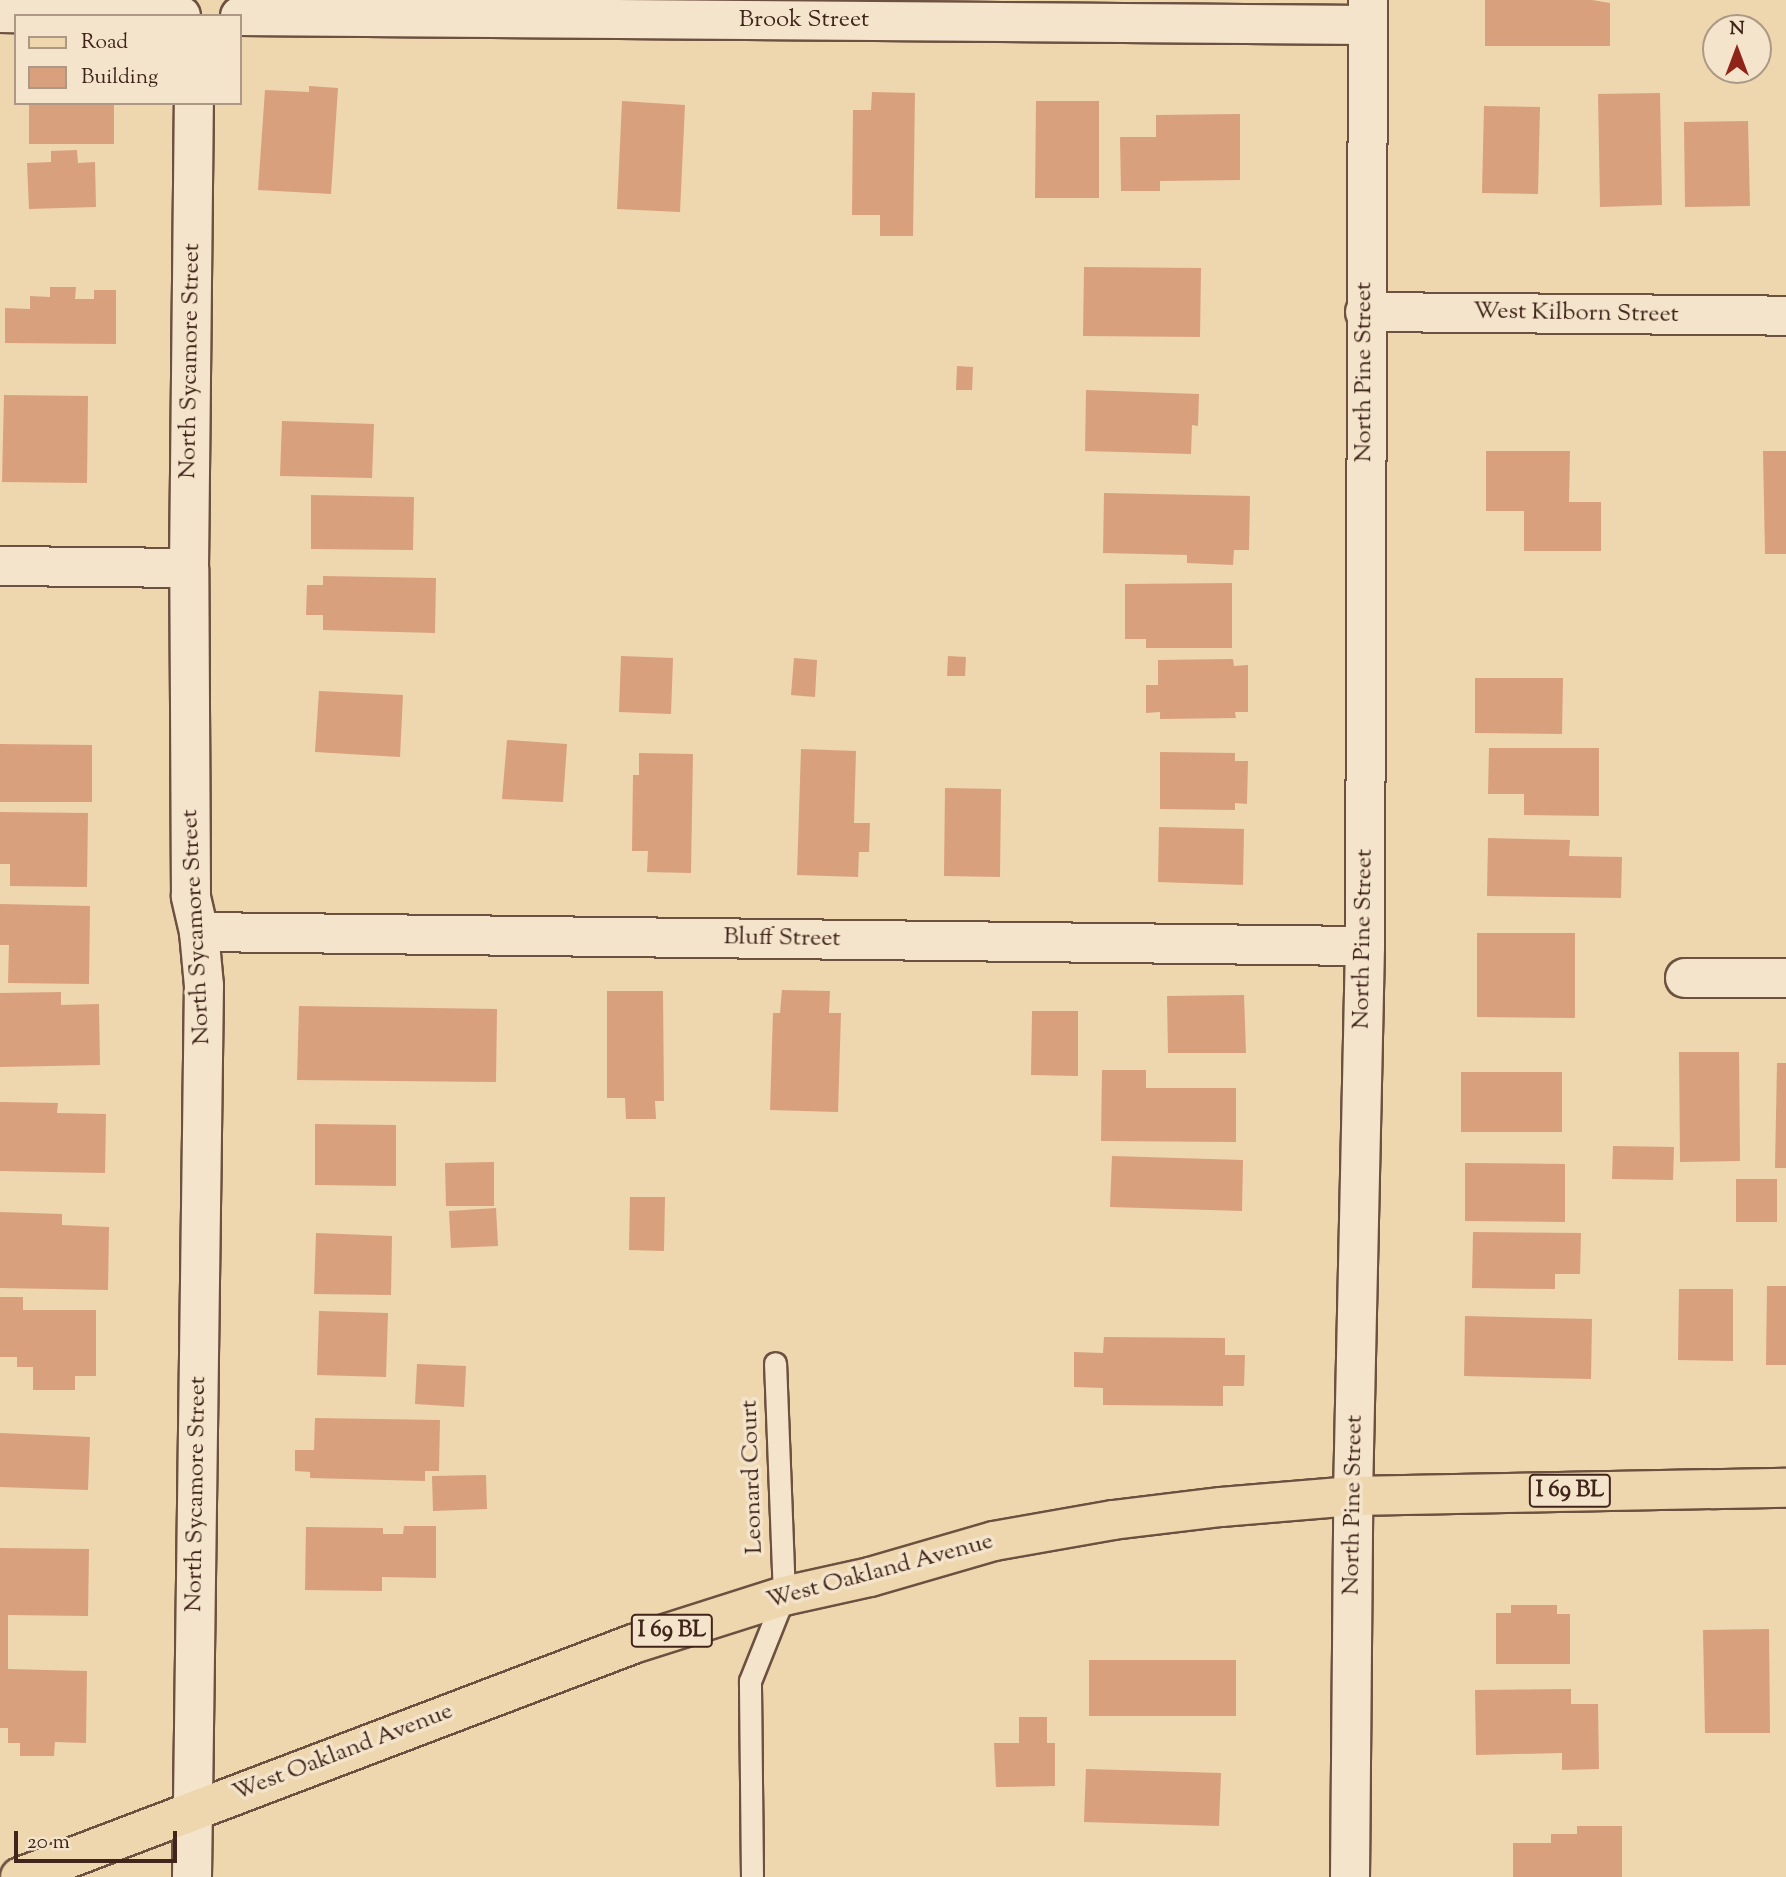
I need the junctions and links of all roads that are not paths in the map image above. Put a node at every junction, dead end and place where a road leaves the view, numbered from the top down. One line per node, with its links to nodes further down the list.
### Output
1 (0, 13): 3 (street)
2 (1368, 13): 4 (street, Brook Street); 6 (street, North Pine Street)
3 (60, 14)
4 (242, 16)
5 (194, 105): 9 (street, North Sycamore Street)
6 (1365, 312): 7 (street, West Kilborn Street); 11 (street, North Pine Street)
7 (1786, 316)
8 (0, 566): 9 (street)
9 (189, 568): 10 (street, North Sycamore Street)
10 (199, 932): 11 (street, Bluff Street); 18 (street, North Sycamore Street)
11 (1365, 946): 16 (street, North Pine Street)
12 (1685, 978): 13 (street)
13 (1786, 978)
14 (775, 1363): 17 (lane, Leonard Court)
15 (1786, 1488): 16 (main road, West Oakland Avenue / I 69 BL)
16 (1353, 1496): 17 (main road, West Oakland Avenue / I 69 BL); 22 (street, North Pine Street)
17 (784, 1596): 18 (main road, West Oakland Avenue / I 69 BL); 21 (lane, Leonard Court)
18 (192, 1809): 19 (main road, West Oakland Avenue / I 69 BL); 20 (street, North Sycamore Street)
19 (20, 1877)
20 (192, 1877)
21 (752, 1877)
22 (1350, 1877)

